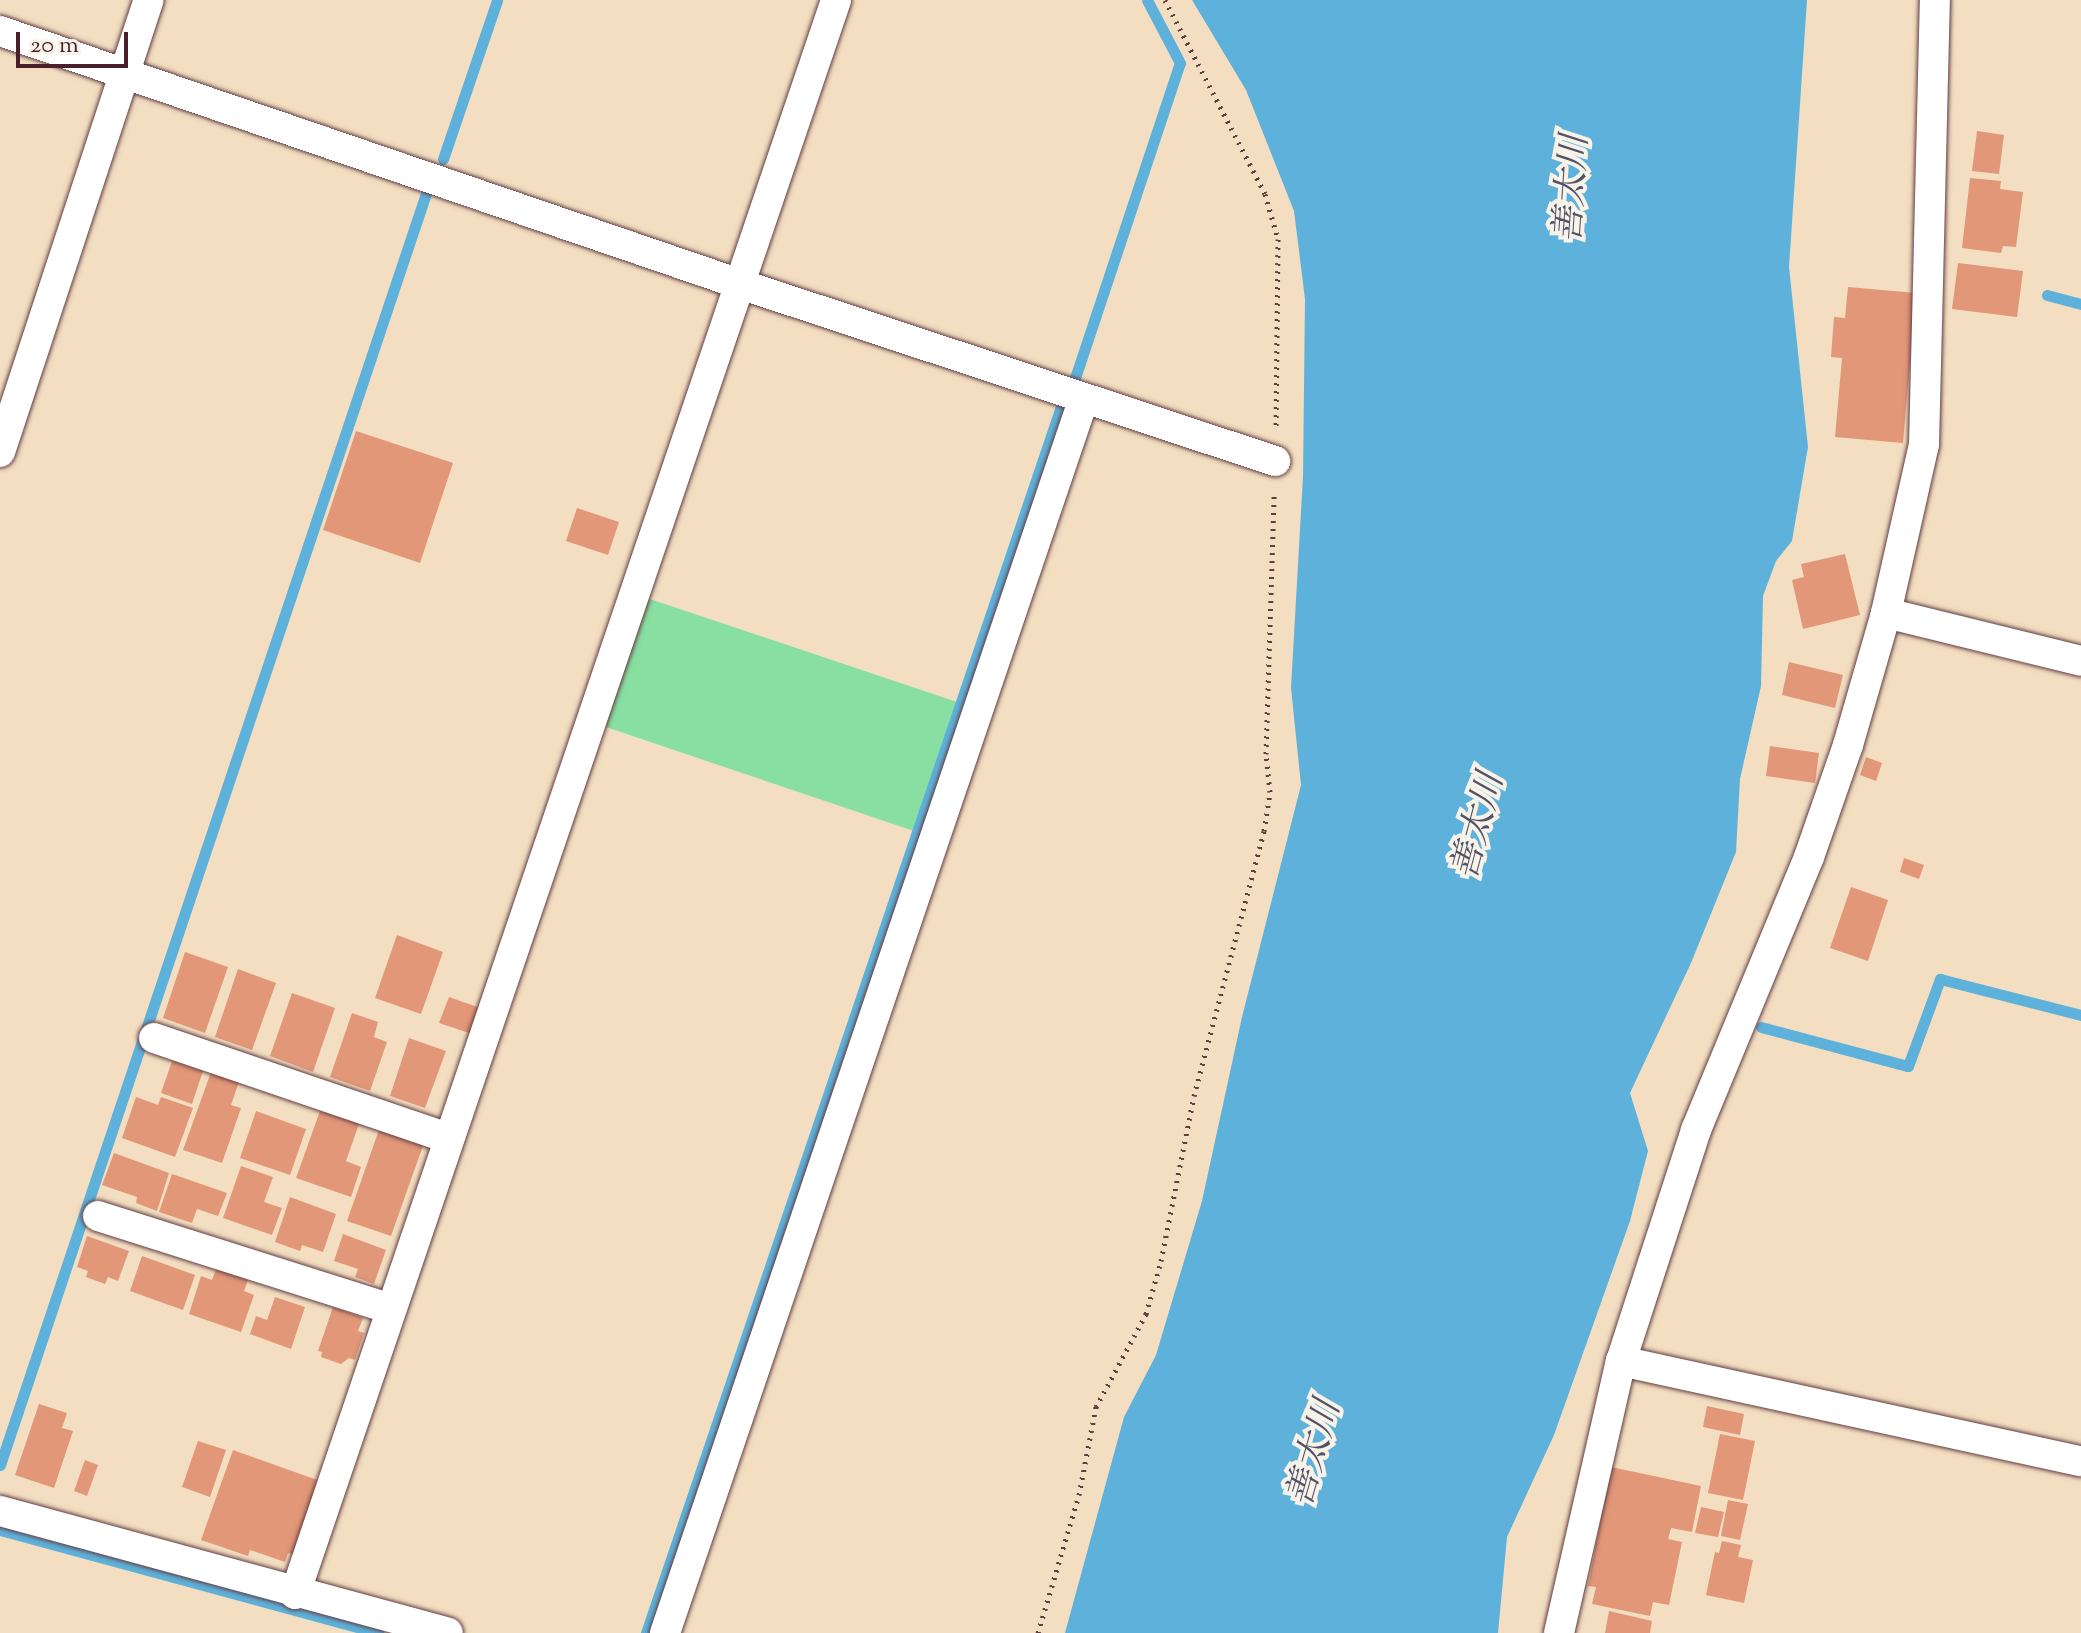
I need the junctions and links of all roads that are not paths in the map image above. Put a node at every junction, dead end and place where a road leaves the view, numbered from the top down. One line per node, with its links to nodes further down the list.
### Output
1 (149, 0): 5 (street)
2 (836, 0): 6 (street)
3 (1935, 0): 10 (street)
4 (0, 31): 5 (street)
5 (124, 73): 6 (street); 8 (street)
6 (737, 283): 7 (street); 13 (street)
7 (1084, 398): 9 (street); 21 (street)
8 (0, 452)
9 (1275, 461)
10 (1886, 613): 11 (street); 16 (street)
11 (2081, 661)
12 (154, 1038): 13 (street)
13 (448, 1138): 15 (street)
14 (98, 1216): 15 (street)
15 (391, 1309): 19 (street)
16 (1621, 1361): 17 (street); 22 (street)
17 (2081, 1461)
18 (0, 1511): 19 (street)
19 (295, 1594): 20 (street)
20 (448, 1633)
21 (665, 1633)
22 (1559, 1633)

